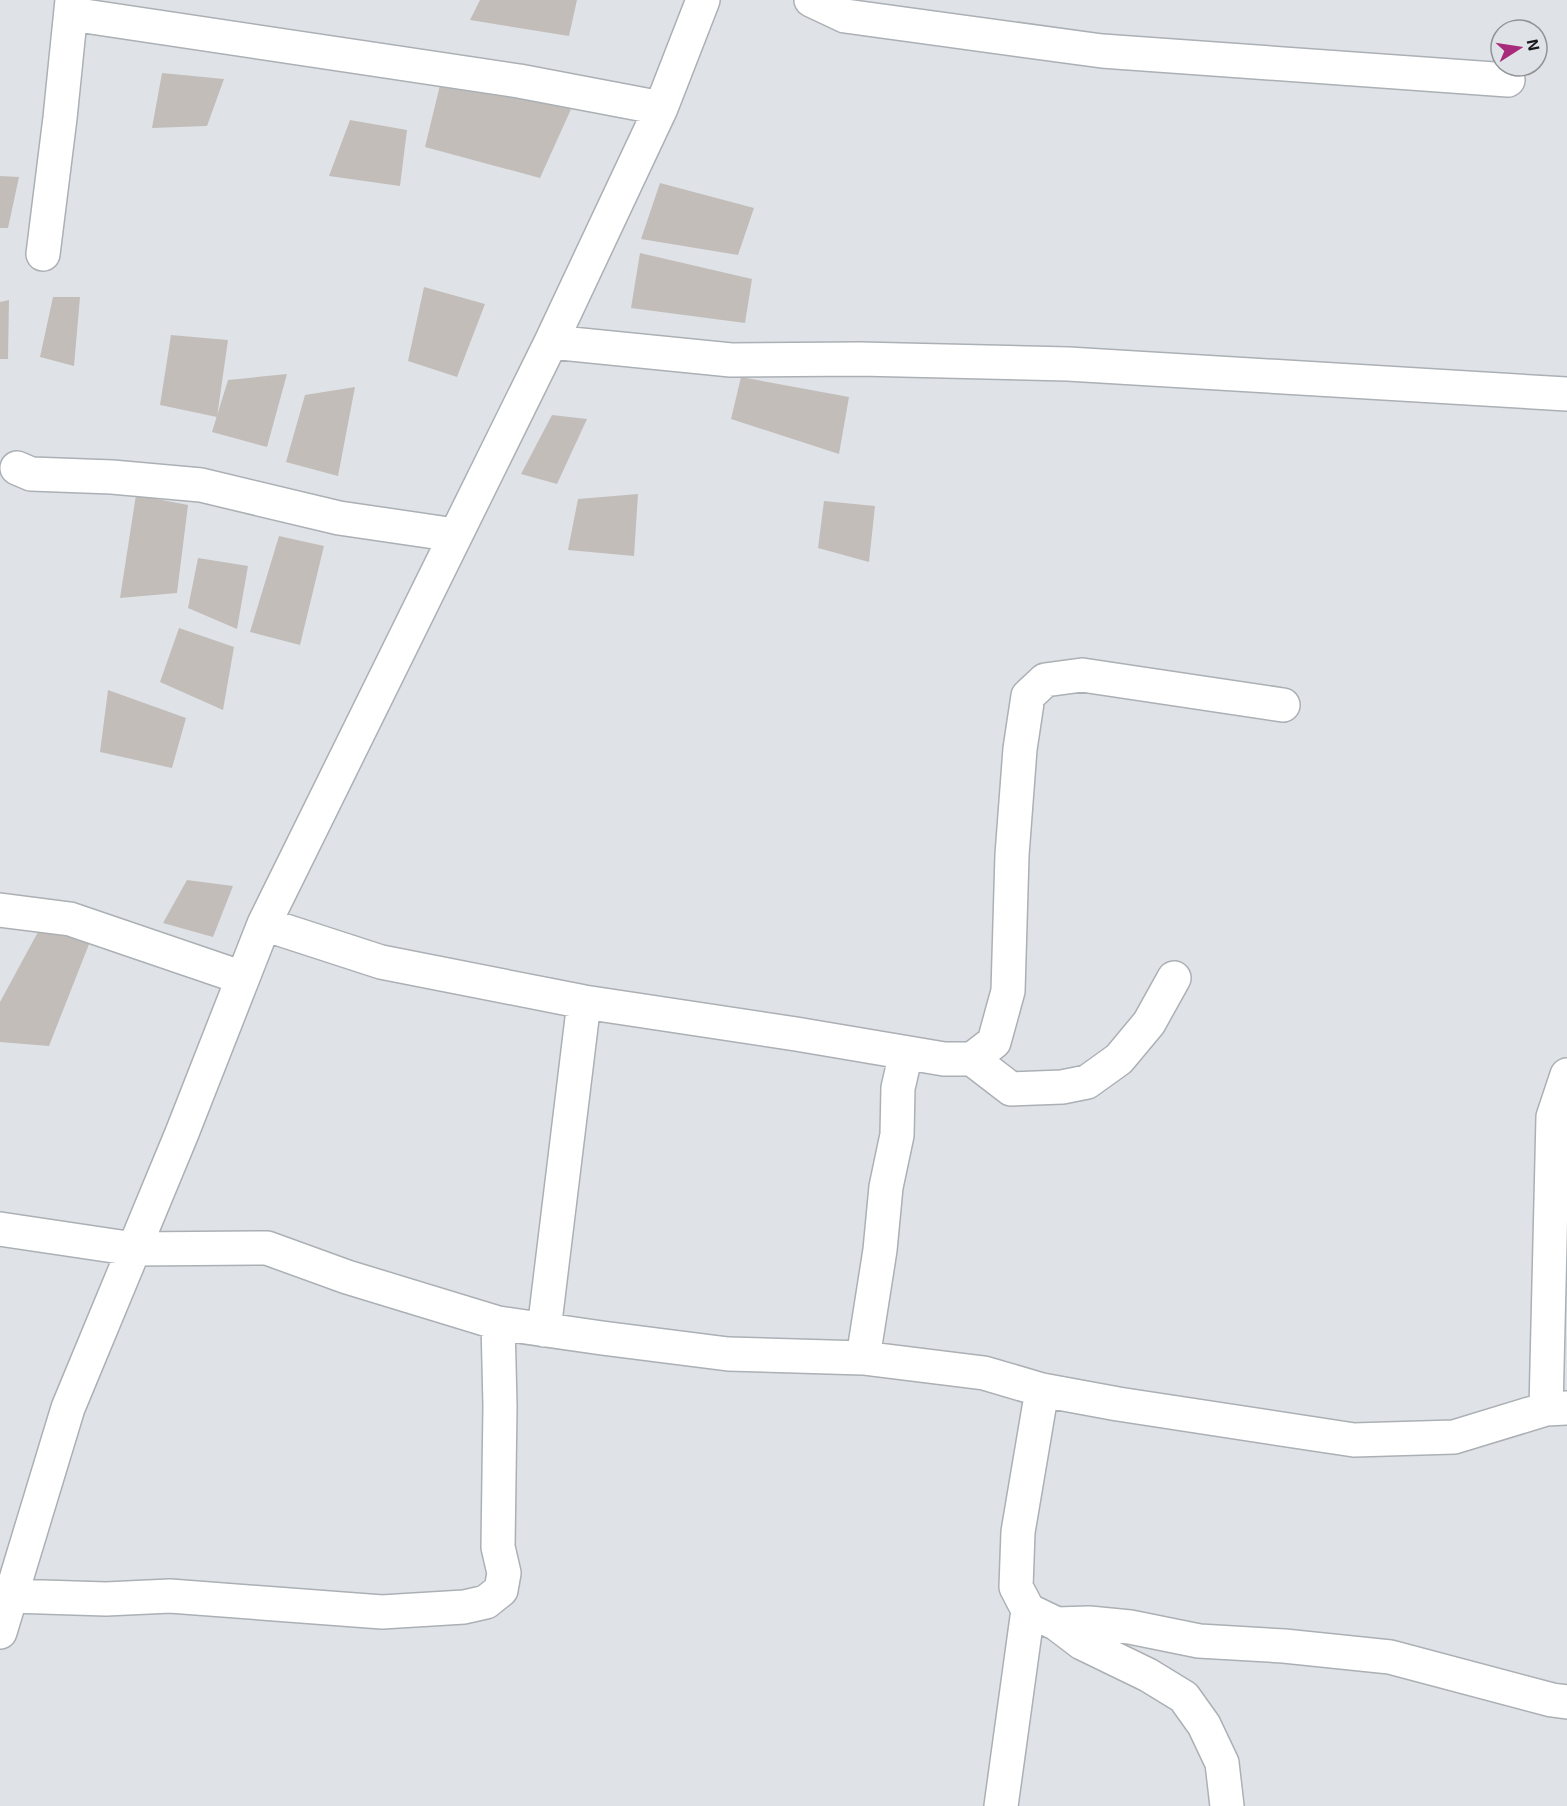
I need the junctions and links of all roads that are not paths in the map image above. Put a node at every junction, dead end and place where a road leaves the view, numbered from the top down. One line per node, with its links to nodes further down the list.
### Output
1 (703, 0): 5 (street)
2 (811, 0): 4 (street)
3 (71, 7): 5 (street); 6 (street)
4 (1508, 80)
5 (661, 108): 7 (street)
6 (43, 254)
7 (551, 342): 8 (street); 10 (street)
8 (1567, 394)
9 (17, 468): 10 (street)
10 (455, 535): 13 (street)
11 (1283, 705): 18 (street)
12 (0, 910): 14 (street)
13 (264, 924): 14 (street); 16 (street)
14 (243, 978): 21 (street)
15 (1174, 978): 18 (street)
16 (584, 1002): 17 (street); 23 (street)
17 (906, 1053): 18 (street); 24 (street)
18 (972, 1059)
19 (1567, 1075): 26 (street)
20 (0, 1229): 21 (street)
21 (134, 1249): 22 (street); 27 (street)
22 (498, 1323): 23 (street); 27 (street)
23 (544, 1330): 24 (street)
24 (863, 1358): 25 (street)
25 (1041, 1390): 26 (street); 28 (street)
26 (1557, 1408)
27 (10, 1596): 30 (street)
28 (1028, 1610): 29 (street); 32 (street)
29 (1057, 1624): 31 (street); 33 (street)
30 (0, 1630)
31 (1567, 1702)
32 (1001, 1806)
33 (1227, 1806)

